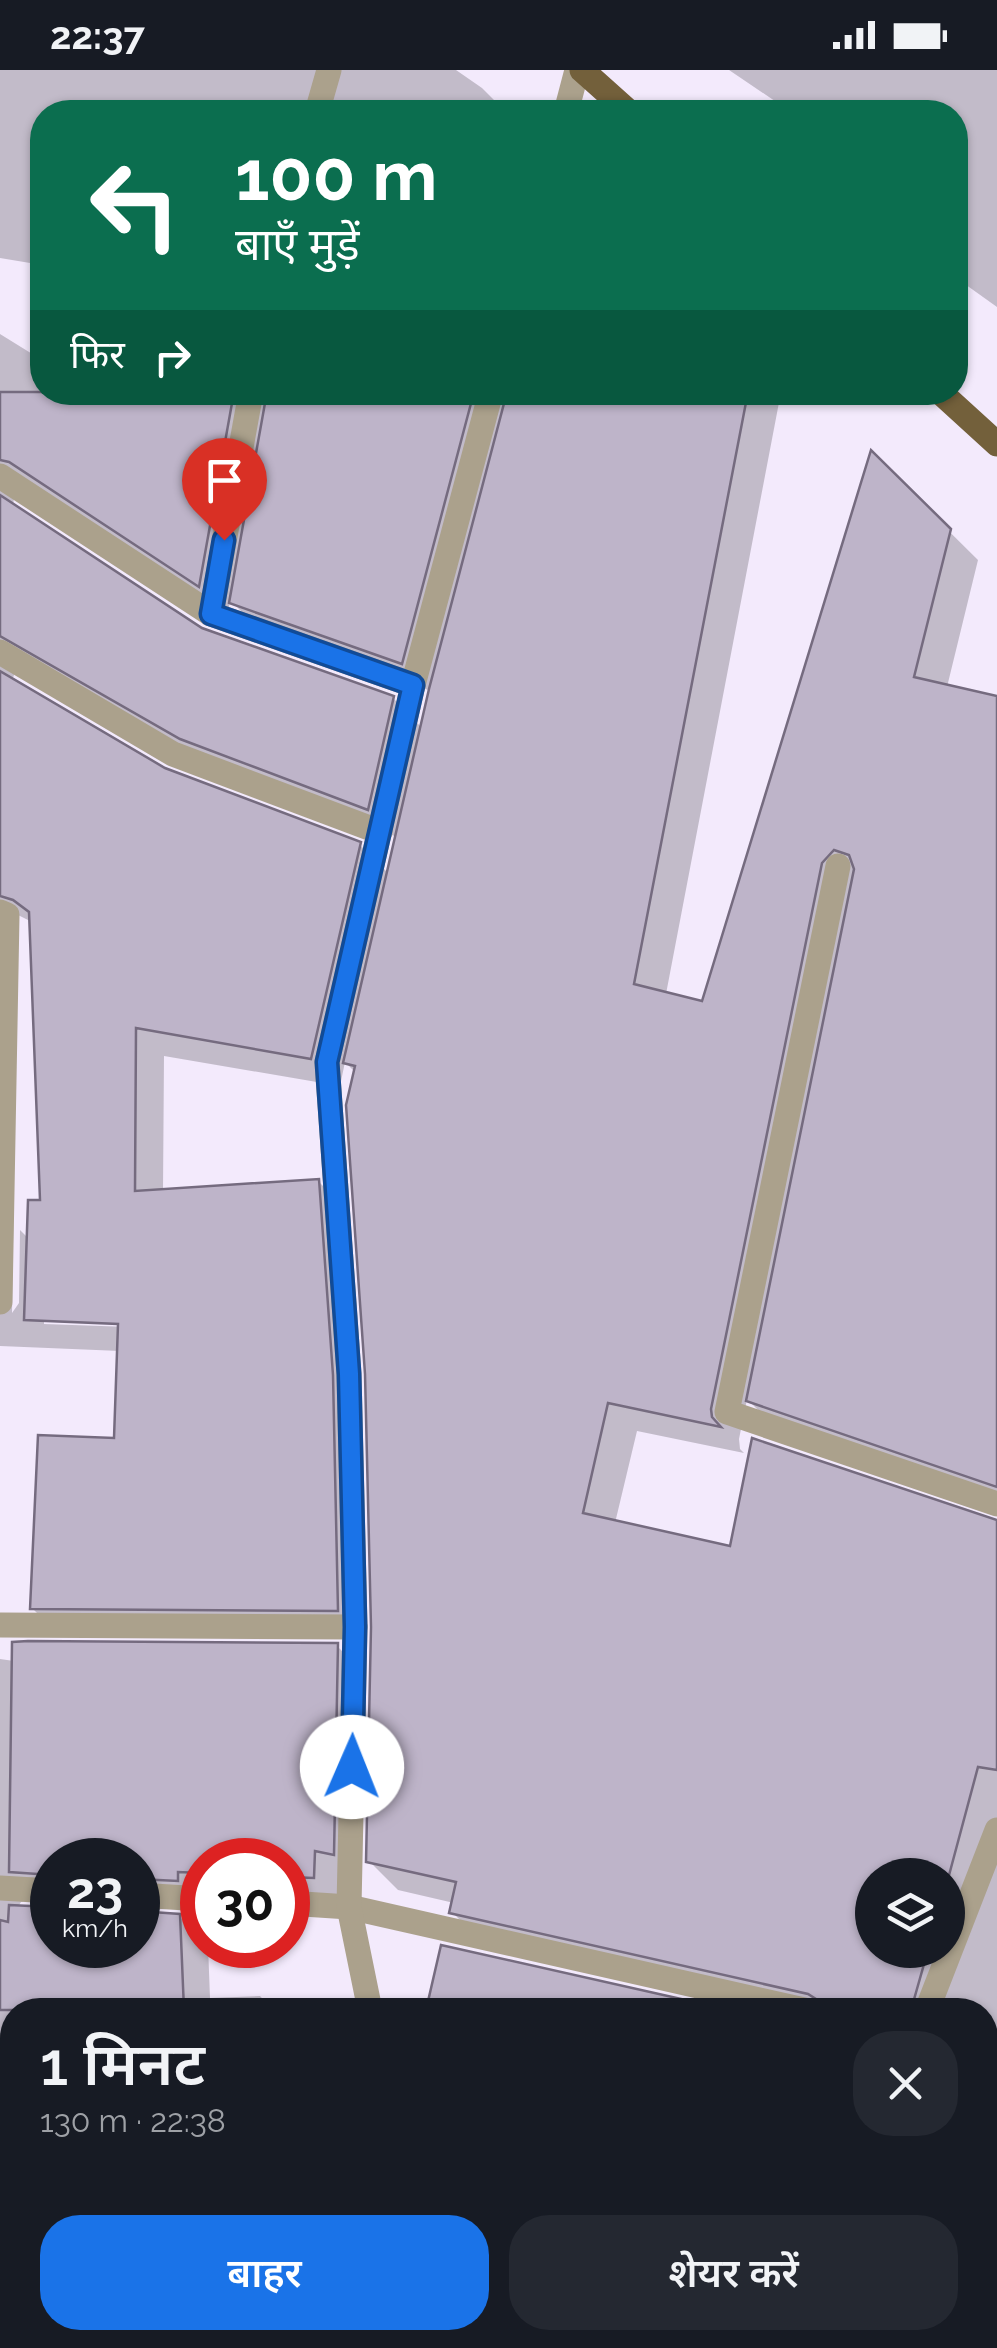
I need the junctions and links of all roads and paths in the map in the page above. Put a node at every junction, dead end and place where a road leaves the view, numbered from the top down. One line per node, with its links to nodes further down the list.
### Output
1 (329, 70): 3 (street)
2 (580, 70): 4 (street); 5 (main road)
3 (320, 100)
4 (570, 100)
5 (616, 100)
6 (249, 405): 11 (street)
7 (488, 405): 13 (street)
8 (954, 405): 9 (main road)
9 (997, 444)
10 (0, 476): 11 (street)
11 (211, 614): 13 (street)
12 (0, 652): 14 (street)
13 (413, 685): 14 (street)
14 (380, 832): 20 (street)
15 (838, 866): 18 (street)
16 (0, 912): 17 (street)
17 (0, 1302)
18 (997, 1504)
19 (0, 1625): 20 (street)
20 (355, 1627): 25 (street)
21 (997, 1830): 28 (street)
22 (0, 1888): 23 (street)
23 (30, 1890)
24 (310, 1905): 25 (street)
25 (349, 1907): 26 (street); 27 (street)
26 (368, 1998)
27 (751, 1998)
28 (933, 1998)

